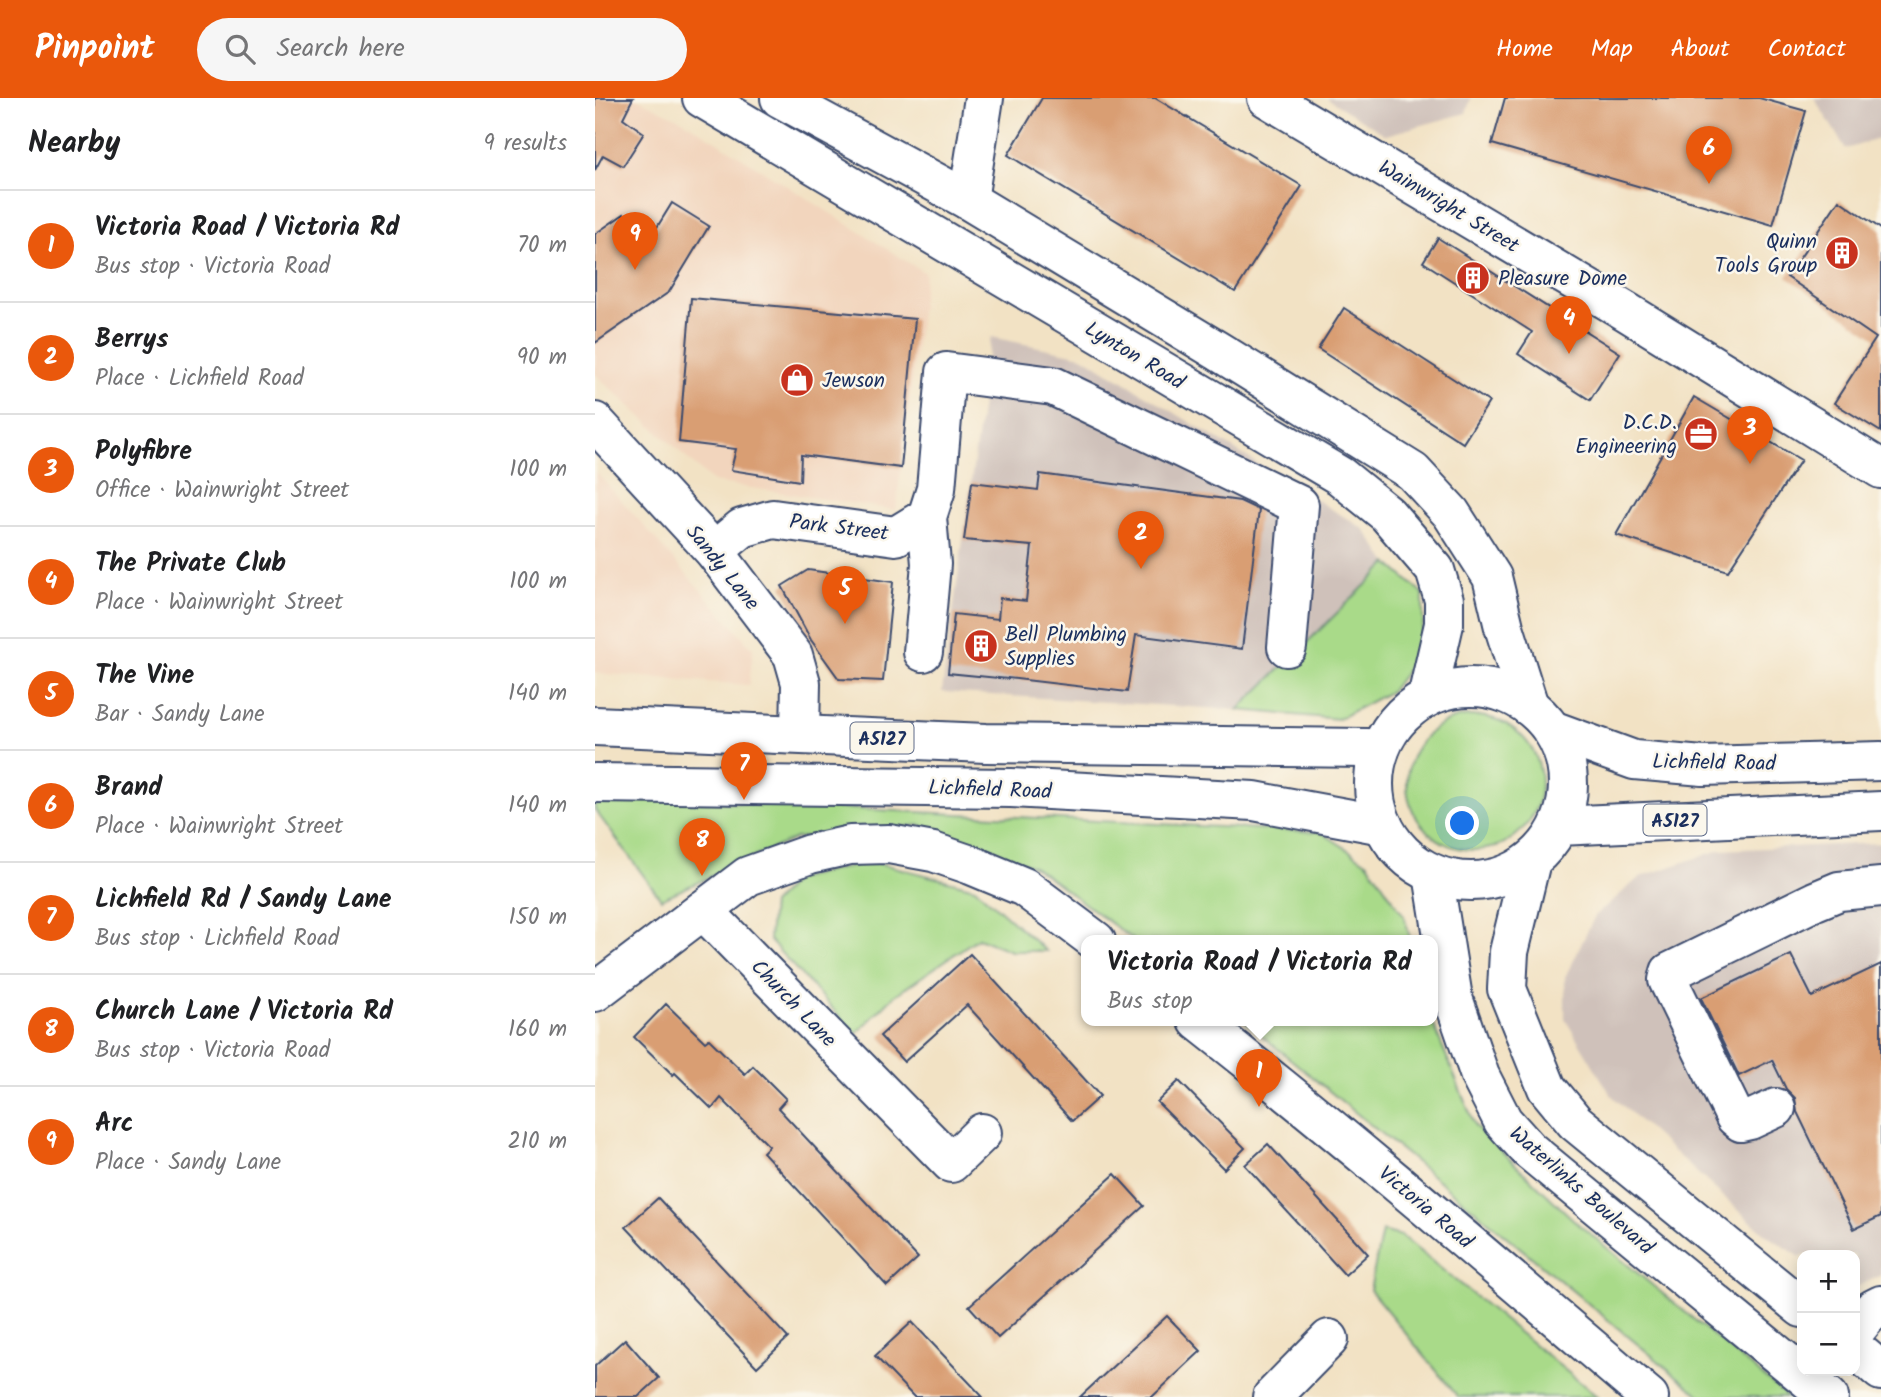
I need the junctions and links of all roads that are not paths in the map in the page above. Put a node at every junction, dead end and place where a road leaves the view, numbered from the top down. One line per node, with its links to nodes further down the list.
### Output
1 (702, 98): 12 (main road, Lynton Road)
2 (780, 98): 5 (main road)
3 (983, 98): 5 (main road)
4 (1267, 98): 7 (main road, Wainwright Street)
5 (968, 200): 13 (main road)
6 (595, 422): 9 (main road, Sandy Lane)
7 (1881, 469)
8 (927, 517): 9 (main road, Park Street); 10 (main road); 11 (main road)
9 (713, 551): 15 (main road, Sandy Lane)
10 (1287, 647)
11 (923, 652)
12 (1427, 698): 13 (main road); 16 (main road)
13 (1541, 718): 17 (main road, Lichfield Road); 21 (main road)
14 (595, 726): 15 (main road, A5127)
15 (800, 734): 16 (main road, A5127)
16 (1380, 749): 20 (main road)
17 (1881, 761)
18 (595, 783): 20 (main road, Lichfield Road)
19 (1881, 811): 21 (main road, A5127)
20 (1383, 825): 23 (main road)
21 (1559, 826): 22 (main road)
22 (1531, 861): 23 (main road); 31 (main road)
23 (1433, 874): 39 (main road, Waterlinks Boulevard)
24 (1881, 887): 29 (main road)
25 (703, 910): 26 (main road); 27 (main road); 30 (main road, Church Lane)
26 (1087, 935)
27 (595, 992)
28 (1204, 1026): 38 (main road, Victoria Road)
29 (1776, 1108)
30 (982, 1133)
31 (1797, 1304)
32 (1881, 1305): 33 (main road)
33 (1860, 1325)
34 (1329, 1339): 37 (main road)
35 (1860, 1353): 36 (main road)
36 (1881, 1371)
37 (1272, 1397)
38 (1649, 1397)
39 (1829, 1397)

